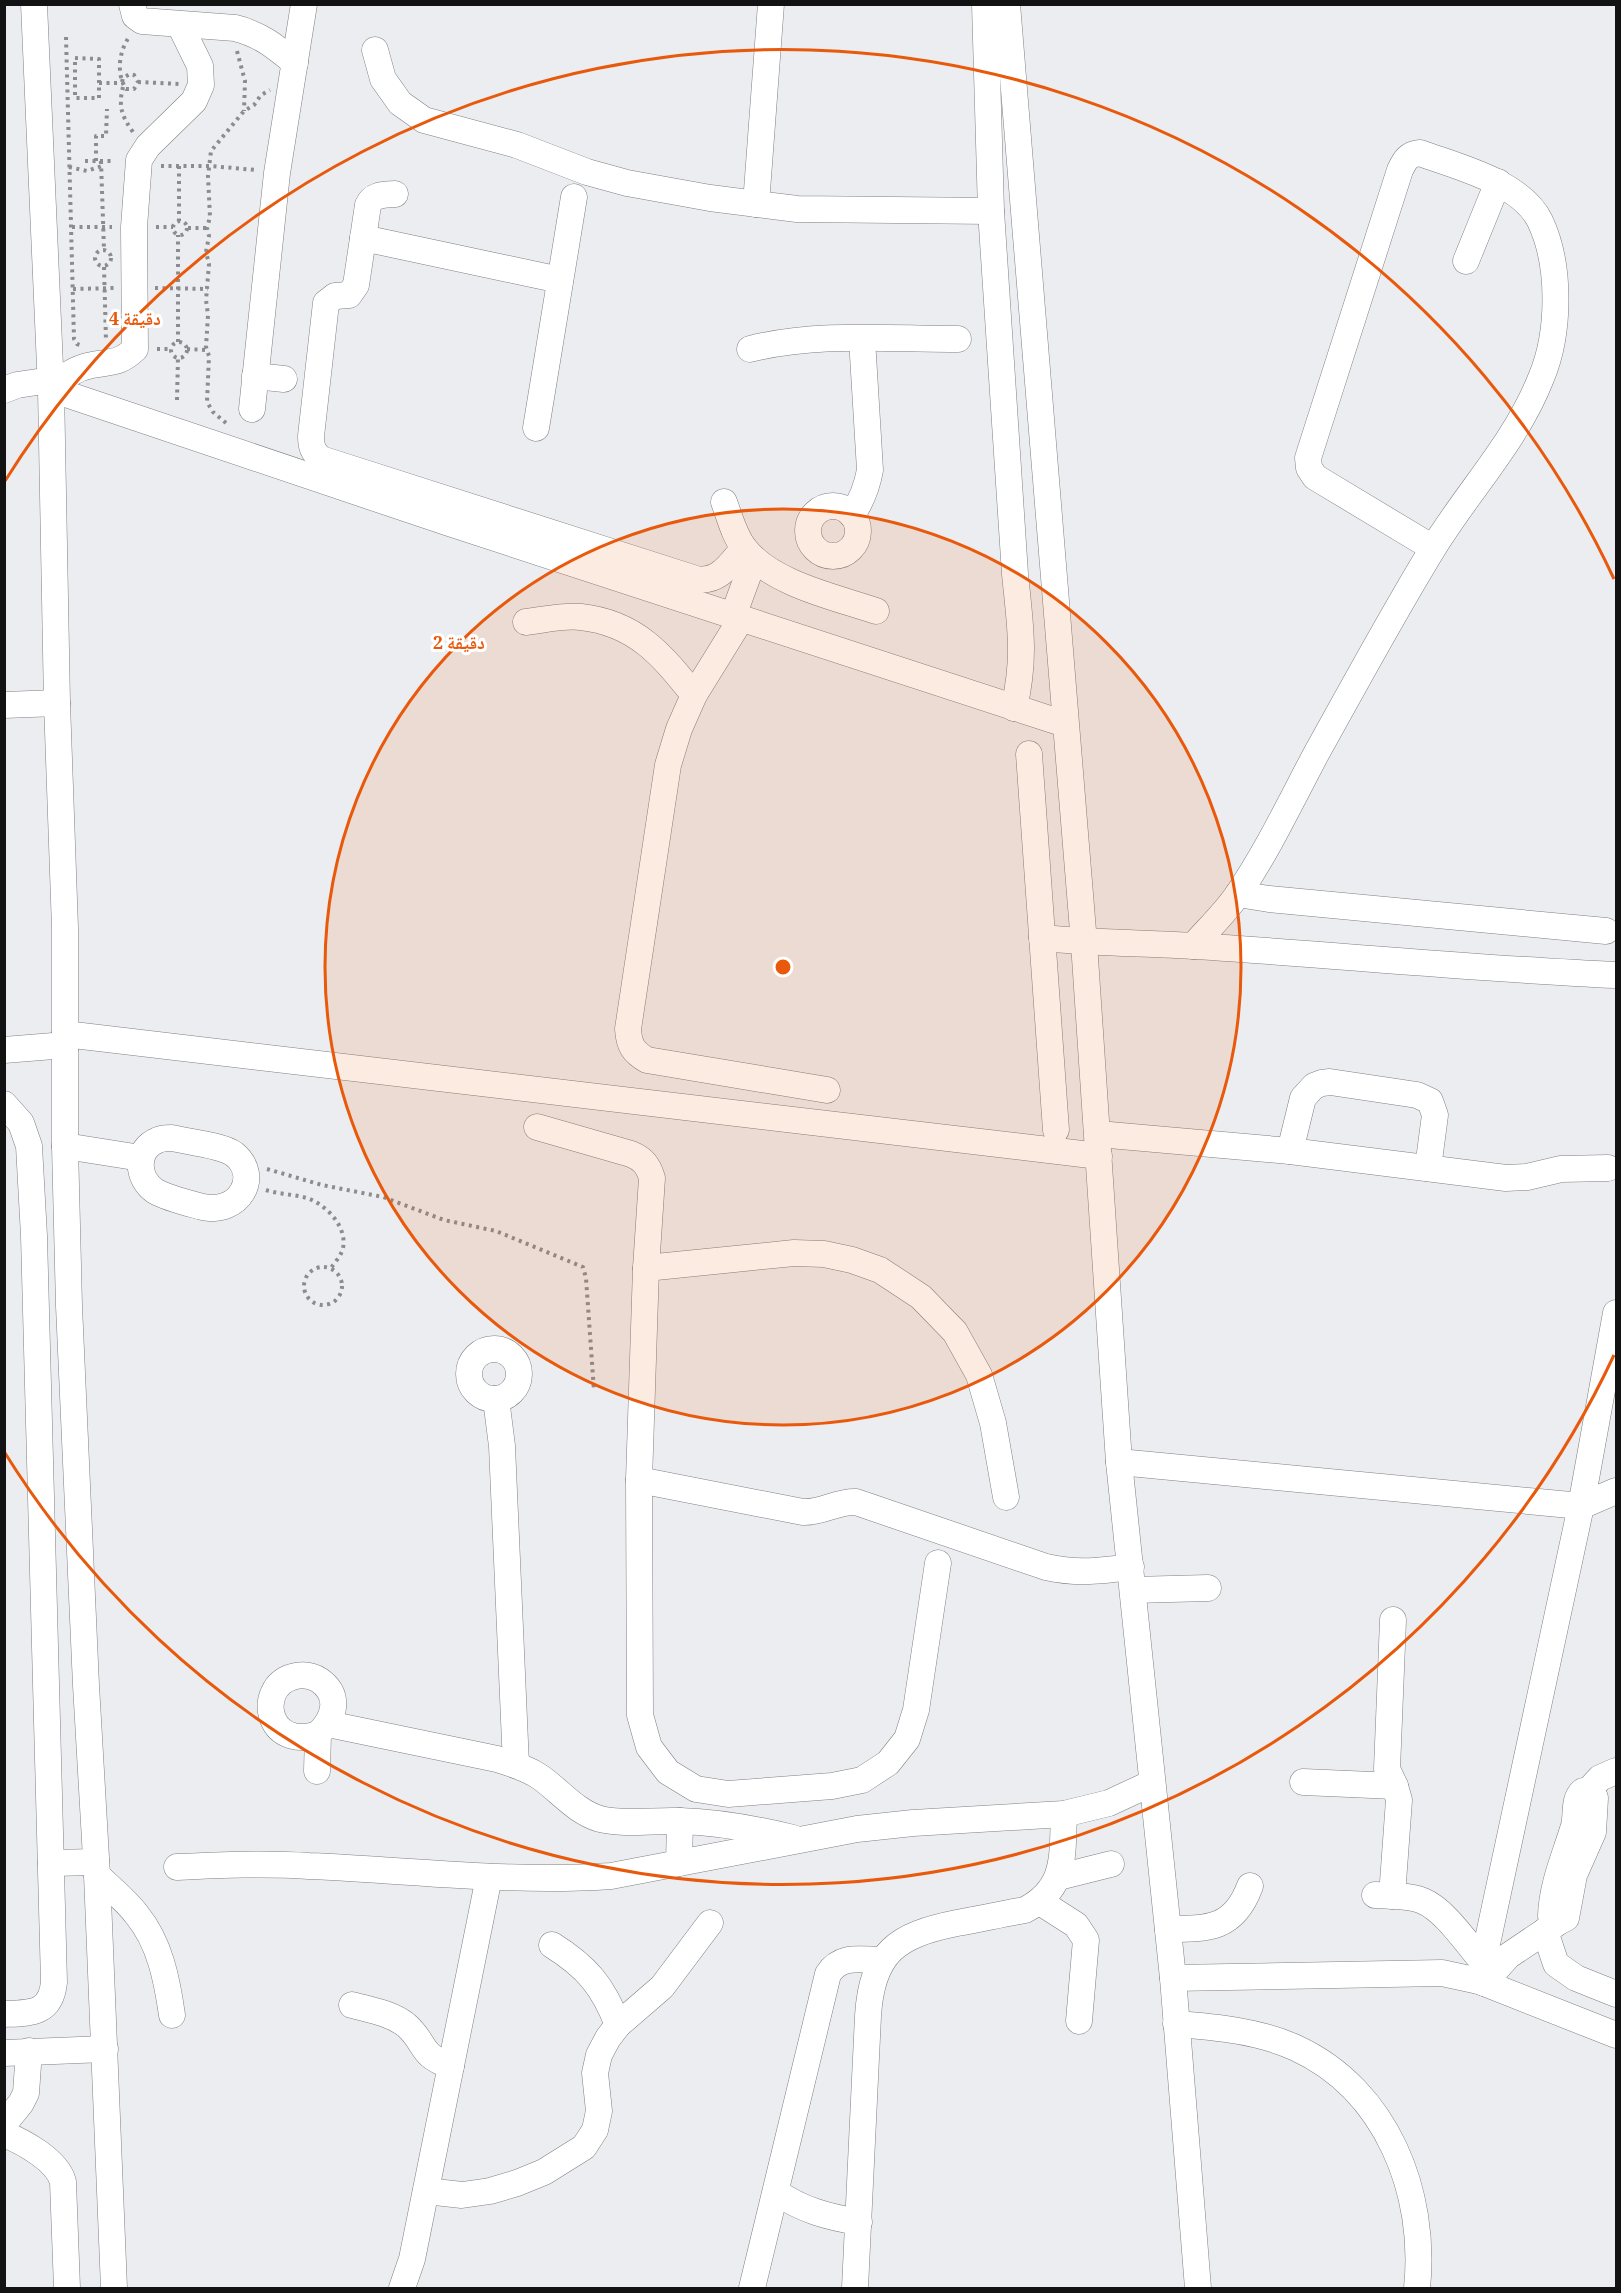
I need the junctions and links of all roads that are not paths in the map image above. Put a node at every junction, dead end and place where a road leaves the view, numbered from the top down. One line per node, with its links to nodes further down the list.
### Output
1 (34, 4): 23 (street)
2 (304, 4): 9 (street)
3 (771, 4): 13 (street)
4 (985, 4): 14 (street)
5 (1008, 4): 40 (street)
6 (137, 13): 7 (street)
7 (180, 25): 9 (street); 23 (street)
8 (375, 50): 13 (street)
9 (295, 63): 21 (street)
10 (1498, 182): 16 (street); 29 (street); 29 (street)
11 (395, 195): 15 (street)
12 (574, 197): 17 (street)
13 (756, 204): 14 (street)
14 (991, 211): 39 (street)
15 (363, 238): 17 (street); 30 (street)
16 (1466, 261)
17 (560, 280): 26 (street)
18 (862, 339): 19 (street); 20 (street); 28 (street)
19 (958, 339)
20 (750, 349)
21 (255, 376): 22 (street); 25 (street)
22 (284, 379)
23 (51, 384): 24 (street); 34 (street); 37 (street)
24 (4, 390)
25 (252, 409)
26 (536, 428)
27 (724, 502): 30 (street)
28 (852, 515): 31 (street); 31 (street)
29 (1433, 548): 42 (street)
30 (749, 554): 32 (street); 34 (street)
31 (829, 556): 32 (street)
32 (817, 591): 33 (street)
33 (876, 611)
34 (737, 617): 36 (street); 39 (street)
35 (525, 622): 36 (street)
36 (694, 696): 50 (street)
37 (57, 703): 38 (street); 48 (street)
38 (4, 705)
39 (1014, 708): 40 (street)
40 (1065, 724): 45 (street)
41 (1029, 754): 44 (street)
42 (1238, 894): 43 (street); 46 (street)
43 (1606, 931)
44 (1042, 938): 45 (street); 53 (street)
45 (1084, 943): 46 (street); 54 (street)
46 (1194, 946): 47 (street)
47 (1617, 975)
48 (65, 1040): 49 (street); 54 (street); 55 (street)
49 (4, 1050)
50 (827, 1090)
51 (4, 1104): 61 (street)
52 (537, 1127): 62 (street)
53 (1056, 1130)
54 (1099, 1145): 56 (street); 65 (street)
55 (65, 1146): 57 (street); 60 (street)
56 (1290, 1151): 58 (street); 58 (street)
57 (141, 1158): 57 (street)
58 (1428, 1168): 59 (street)
59 (1608, 1168)
60 (67, 1234): 61 (street); 87 (street)
61 (34, 1236): 83 (street)
62 (646, 1268): 66 (street); 68 (street)
63 (1617, 1313): 69 (street)
64 (496, 1400): 74 (street)
65 (1119, 1462): 69 (street); 71 (street)
66 (639, 1480): 70 (street); 71 (street)
67 (1617, 1491): 69 (street)
68 (1006, 1497)
69 (1581, 1506): 97 (street)
70 (938, 1563)
71 (1132, 1578): 72 (street); 78 (street)
72 (1208, 1588)
73 (1393, 1620): 79 (street)
74 (516, 1765): 75 (street); 81 (street)
75 (317, 1771)
76 (1617, 1771): 93 (street)
77 (1303, 1782): 79 (street)
78 (1152, 1783): 80 (street); 94 (street)
79 (1395, 1786): 97 (street)
80 (1064, 1814): 82 (street); 89 (street)
81 (680, 1821): 82 (street); 84 (street)
82 (802, 1840): 84 (street)
83 (51, 1863): 87 (street); 101 (street)
84 (679, 1863): 88 (street)
85 (1111, 1863): 89 (street)
86 (177, 1867): 88 (street)
87 (97, 1868): 102 (street); 107 (street)
88 (489, 1877): 109 (street)
89 (1059, 1877): 91 (street)
90 (1250, 1886): 94 (street)
91 (1040, 1902): 96 (street); 103 (street)
92 (710, 1923): 105 (street)
93 (1551, 1927): 97 (street); 99 (street)
94 (1168, 1929): 98 (street)
95 (552, 1945): 105 (street)
96 (882, 1960): 112 (street); 113 (street)
97 (1482, 1976): 98 (street); 106 (street)
98 (1173, 1978): 104 (street)
99 (1617, 1994)
100 (352, 2005): 109 (street)
101 (4, 2014)
102 (172, 2015)
103 (1079, 2021)
104 (1176, 2024): 119 (street); 120 (street)
105 (618, 2025): 111 (street)
106 (1617, 2035)
107 (105, 2049): 108 (street); 115 (street)
108 (17, 2052): 110 (street)
109 (451, 2066): 111 (street)
110 (7, 2120): 114 (street)
111 (426, 2191): 116 (street)
112 (776, 2192): 113 (street); 117 (street)
113 (859, 2222): 118 (street)
114 (67, 2289)
115 (114, 2289)
116 (402, 2289)
117 (752, 2289)
118 (855, 2289)
119 (1198, 2289)
120 (1417, 2289)

